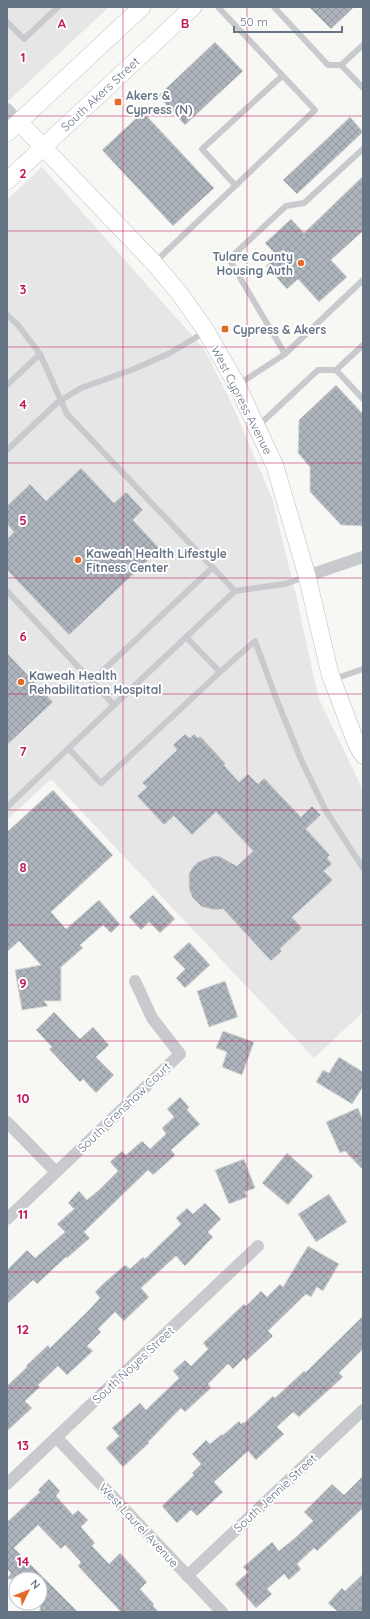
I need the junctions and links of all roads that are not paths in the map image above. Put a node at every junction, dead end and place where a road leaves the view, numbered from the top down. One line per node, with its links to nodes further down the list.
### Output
1 (58, 7): 6 (lane)
2 (142, 7): 12 (street)
3 (193, 7): 13 (street, South Akers Street)
4 (218, 7): 9 (lane)
5 (274, 7): 8 (lane)
6 (7, 22)
7 (363, 45): 8 (lane)
8 (342, 65): 10 (lane)
9 (282, 76): 16 (lane); 16 (lane)
10 (363, 88)
11 (7, 109): 12 (street, West Cypress Avenue)
12 (13, 127): 13 (street, West Cypress Avenue)
13 (43, 147): 15 (street, South Akers Street); 17 (street, West Cypress Avenue)
14 (363, 149): 23 (lane)
15 (7, 181)
16 (235, 185): 17 (lane)
17 (154, 263): 20 (street, West Cypress Avenue)
18 (363, 280): 23 (lane)
19 (7, 315): 22 (lane)
20 (206, 331): 25 (street, West Cypress Avenue); 28 (lane)
21 (363, 345): 24 (lane)
22 (40, 354): 26 (lane); 28 (lane)
23 (285, 354): 25 (lane)
24 (336, 370): 27 (lane); 29 (lane)
25 (237, 385): 29 (street, West Cypress Avenue)
26 (7, 386)
27 (363, 399)
28 (60, 401): 30 (lane); 32 (lane)
29 (257, 427): 33 (street, West Cypress Avenue)
30 (7, 450)
31 (363, 557): 33 (street)
32 (212, 568): 35 (lane); 40 (lane)
33 (306, 576): 35 (lane); 39 (street, West Cypress Avenue)
34 (7, 591): 40 (lane)
35 (235, 591): 36 (lane)
36 (186, 637): 38 (lane); 41 (lane)
37 (363, 669): 39 (lane)
38 (220, 672): 42 (lane); 45 (lane)
39 (332, 679): 43 (street, West Cypress Avenue)
40 (92, 681): 41 (lane)
41 (114, 705): 42 (lane)
42 (69, 749): 44 (lane)
43 (363, 755)
44 (7, 807)
45 (363, 868)
46 (135, 981): 48 (street, South Crenshaw Court)
47 (7, 1122): 48 (street)
48 (56, 1172): 49 (street, South Crenshaw Court)
49 (7, 1219)
50 (258, 1246): 52 (street, South Noyes Street)
51 (363, 1410): 54 (street, South Jennie Street)
52 (56, 1437): 53 (street, South Noyes Street); 54 (street, West Laurel Avenue)
53 (7, 1484)
54 (187, 1576): 55 (street, West Laurel Avenue)
55 (222, 1612)

